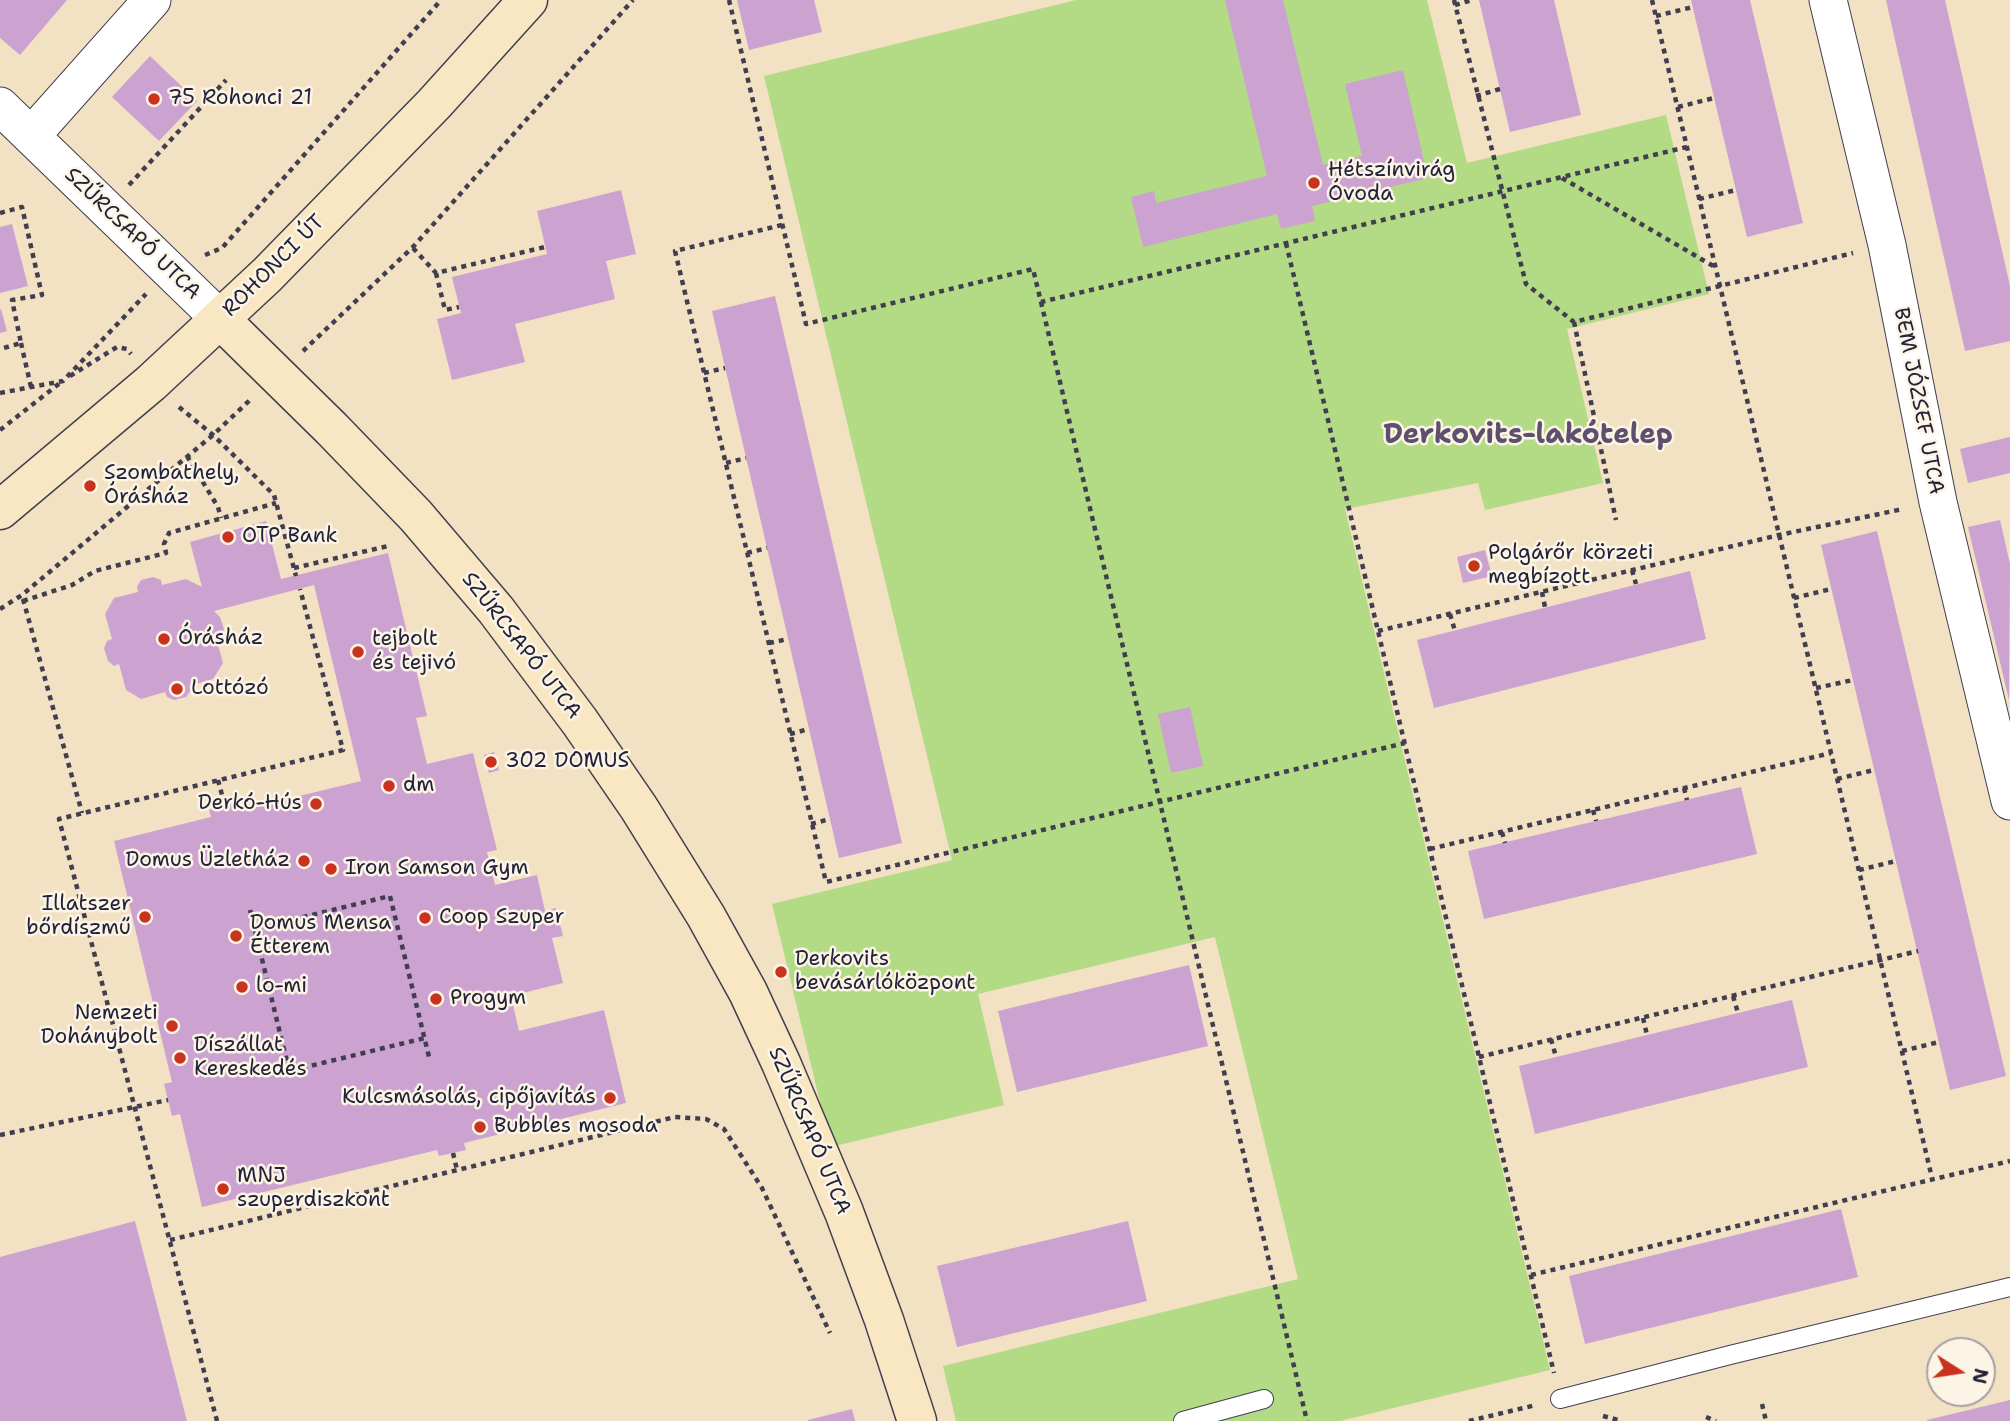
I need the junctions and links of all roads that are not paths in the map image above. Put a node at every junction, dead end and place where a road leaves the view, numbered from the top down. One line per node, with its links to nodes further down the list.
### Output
1 (152, 0): 5 (street)
2 (528, 0): 6 (street, ROHONCI ÚT)
3 (1828, 0): 8 (street, BEM JÓZSEF UTCA)
4 (0, 106): 5 (street, SZŰRCSAPÓ UTCA)
5 (31, 136): 6 (street, SZŰRCSAPÓ UTCA)
6 (220, 319): 7 (street, ROHONCI ÚT); 12 (street, SZŰRCSAPÓ UTCA)
7 (0, 510)
8 (2010, 801)
9 (2010, 1287): 11 (lane)
10 (1264, 1399): 13 (lane)
11 (1560, 1399)
12 (917, 1421)
13 (1183, 1421)

